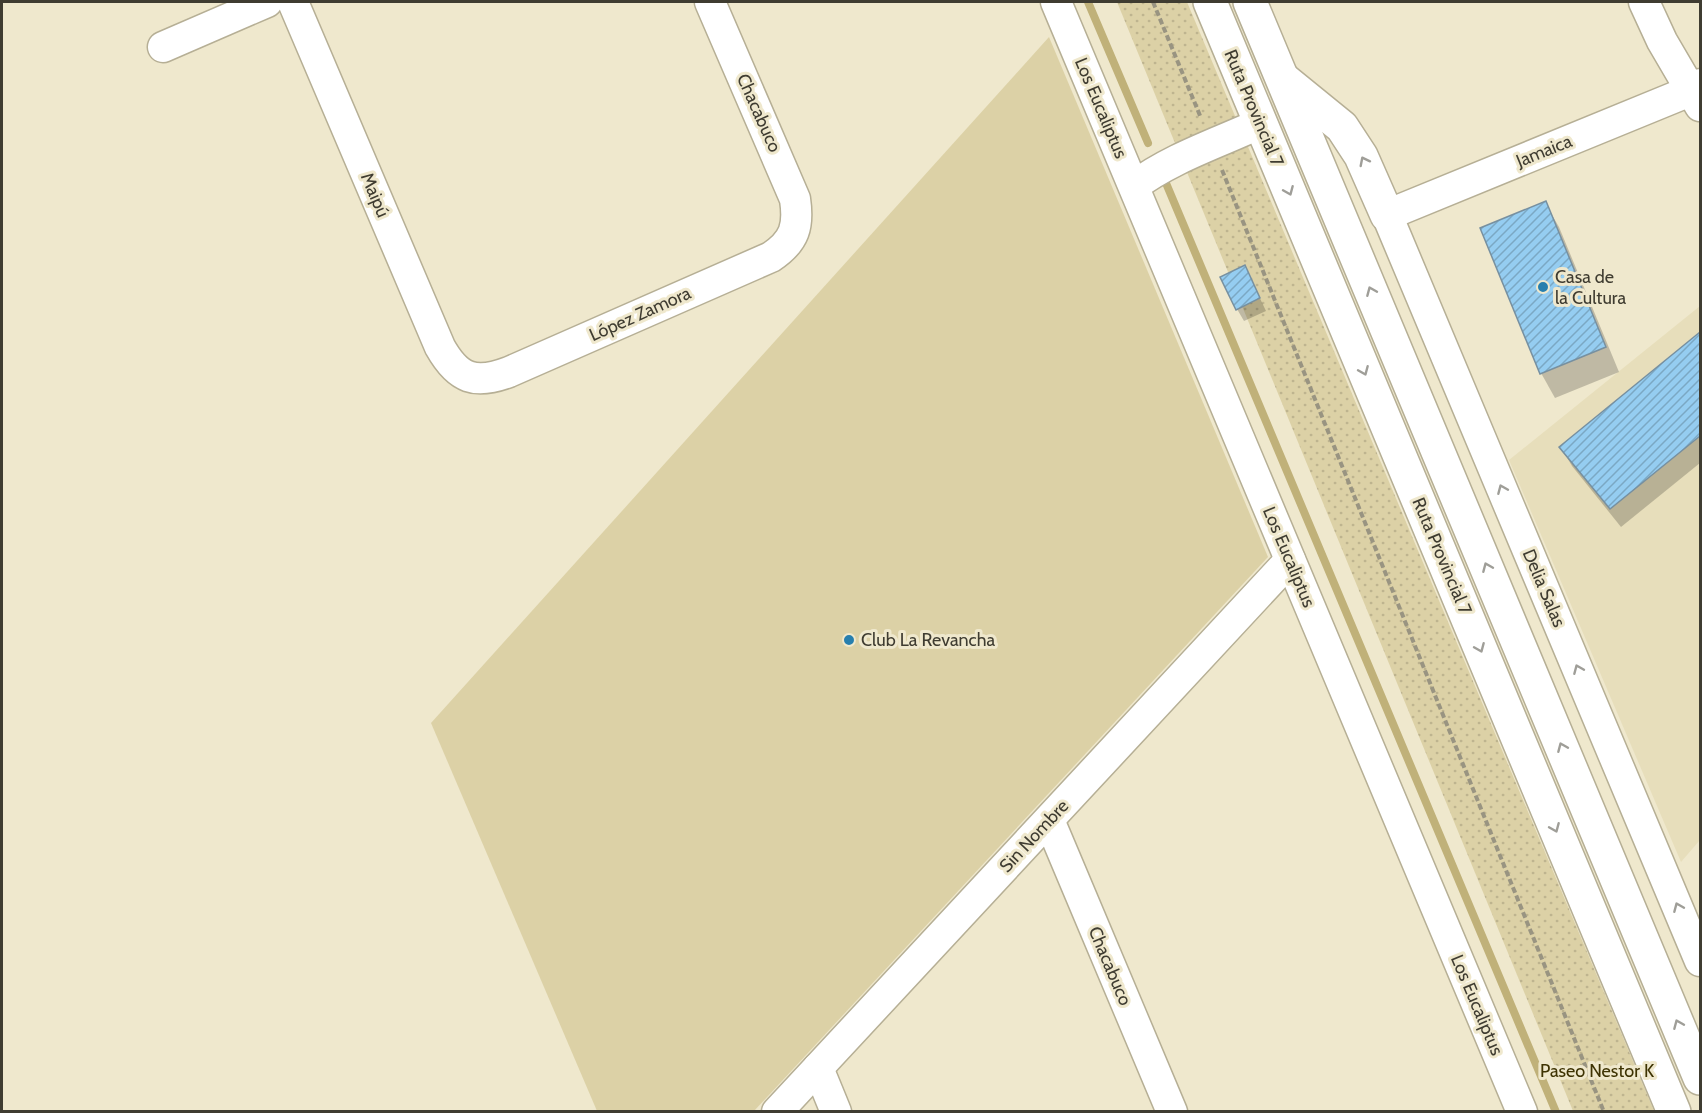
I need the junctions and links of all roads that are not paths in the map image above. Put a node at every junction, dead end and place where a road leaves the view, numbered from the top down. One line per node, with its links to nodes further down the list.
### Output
1 (267, 2): 8 (street)
2 (293, 2): 15 (street, Maipú)
3 (710, 2): 14 (street, Chacabuco)
4 (1056, 2): 12 (street, Los Eucaliptus)
5 (1210, 2): 11 (highway, Ruta Provincial 7)
6 (1250, 2): 9 (highway, Ruta Provincial 7)
7 (1644, 2): 10 (street)
8 (163, 48)
9 (1282, 78): 13 (highway, one-way to 9); 20 (highway, Ruta Provincial 7, one-way to 9)
10 (1697, 94): 13 (street, Jamaica)
11 (1261, 123): 12 (street); 25 (highway, Ruta Provincial 7, one-way to 25)
12 (1150, 175): 16 (street, Los Eucaliptus)
13 (1387, 215): 18 (street, Delia Salas, one-way to 13)
14 (796, 226): 15 (street, López Zamora)
15 (471, 377)
16 (1290, 560): 17 (street, Sin Nombre); 24 (street, Los Eucaliptus)
17 (1049, 820): 19 (street, Sin Nombre); 23 (street, Chacabuco)
18 (1701, 961)
19 (818, 1068): 21 (street, Sin Nombre); 22 (street)
20 (1701, 1078)
21 (777, 1112)
22 (836, 1112)
23 (1172, 1112)
24 (1522, 1112)
25 (1674, 1112)

